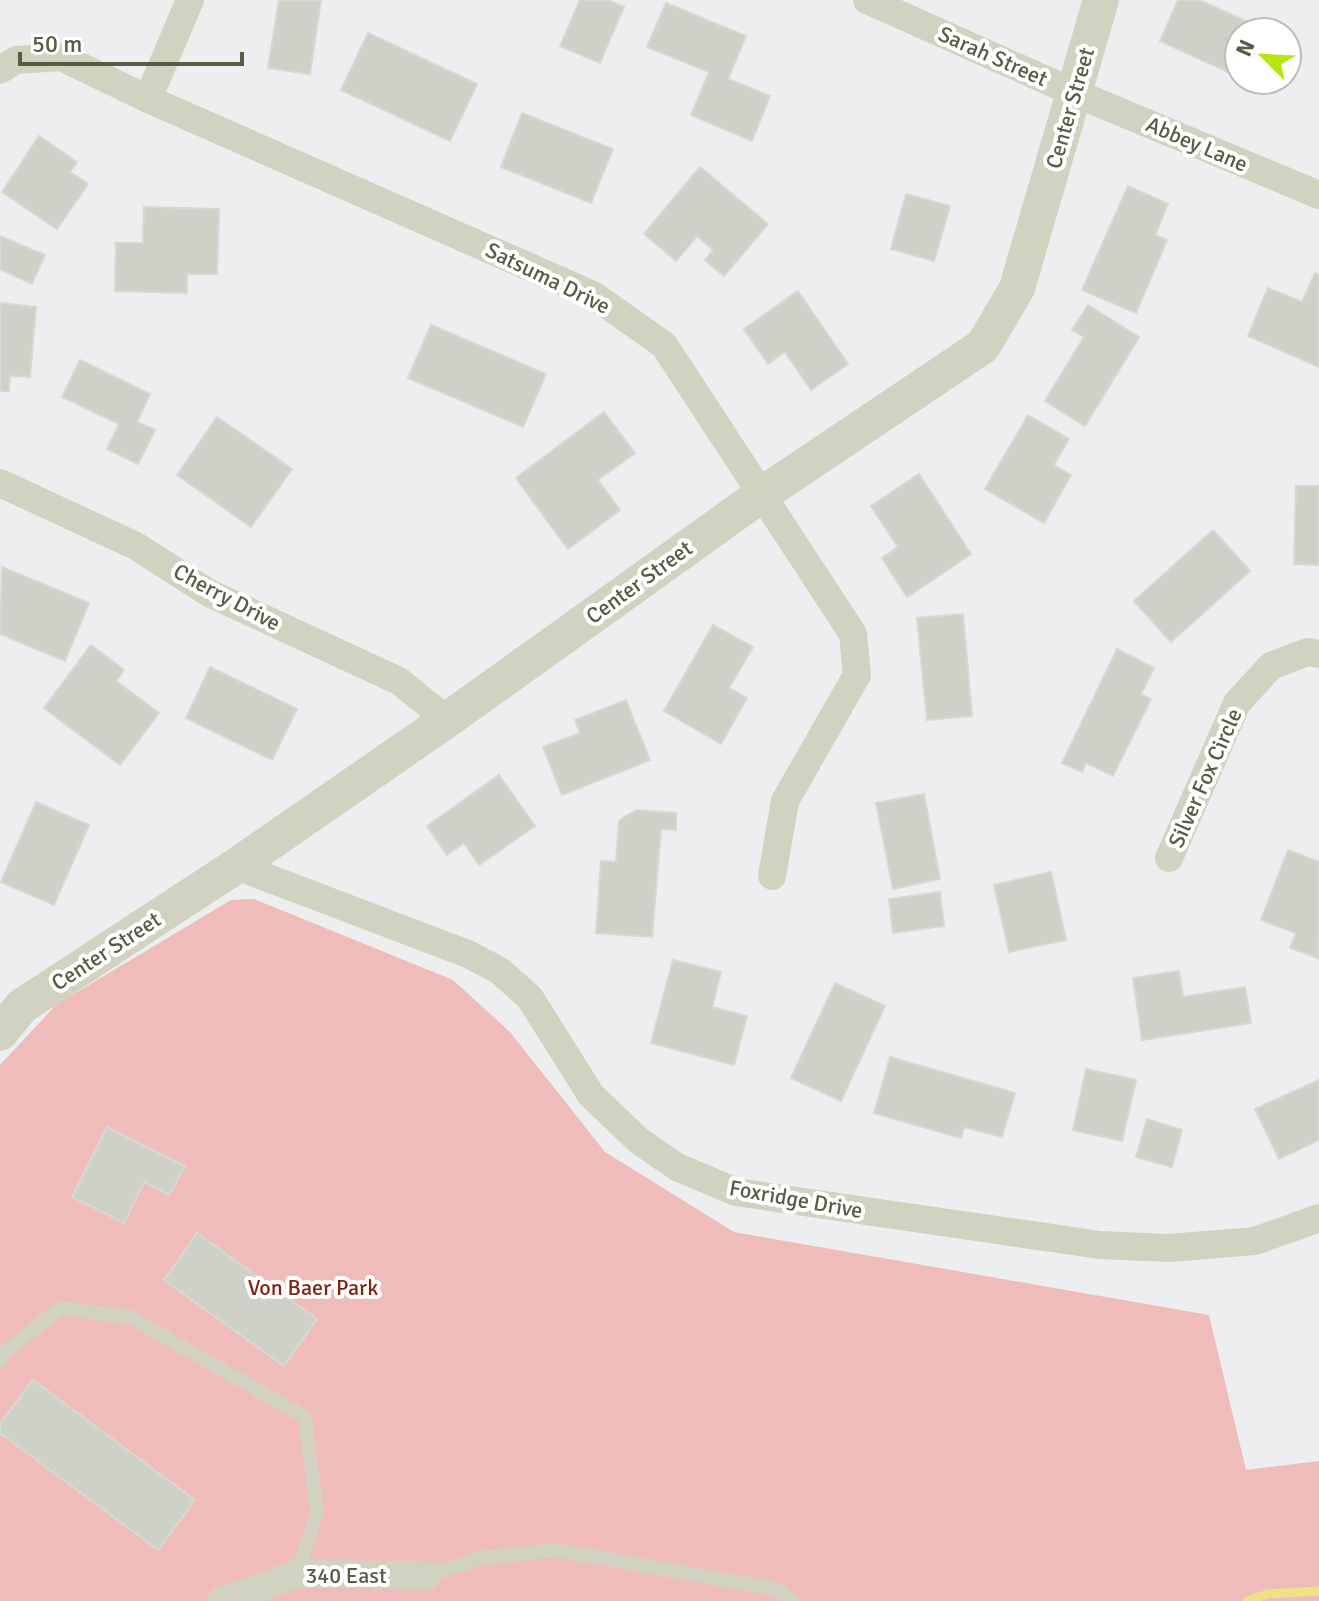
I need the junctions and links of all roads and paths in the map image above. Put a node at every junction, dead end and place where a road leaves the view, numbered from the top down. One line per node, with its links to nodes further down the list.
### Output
1 (190, 0): 6 (street)
2 (867, 0): 5 (street, Sarah Street)
3 (1101, 0): 5 (street, Center Street)
4 (0, 70): 6 (street, Satsuma Drive)
5 (1075, 93): 7 (street, Abbey Lane); 9 (street, Center Street)
6 (148, 99): 9 (street, Satsuma Drive)
7 (1319, 195)
8 (0, 483): 11 (street, Cherry Drive)
9 (761, 495): 11 (street, Center Street); 14 (street, Satsuma Drive)
10 (1319, 654): 12 (street, Silver Fox Circle)
11 (447, 720): 13 (street, Center Street)
12 (1169, 858)
13 (236, 866): 15 (street, Center Street); 16 (street, Foxridge Drive)
14 (772, 876)
15 (0, 1033)
16 (1319, 1218)
17 (0, 1360): 18 (lane)
18 (297, 1574): 19 (street, 340 East); 20 (street, 340 East)
19 (427, 1575): 21 (lane)
20 (221, 1601)
21 (793, 1601)

